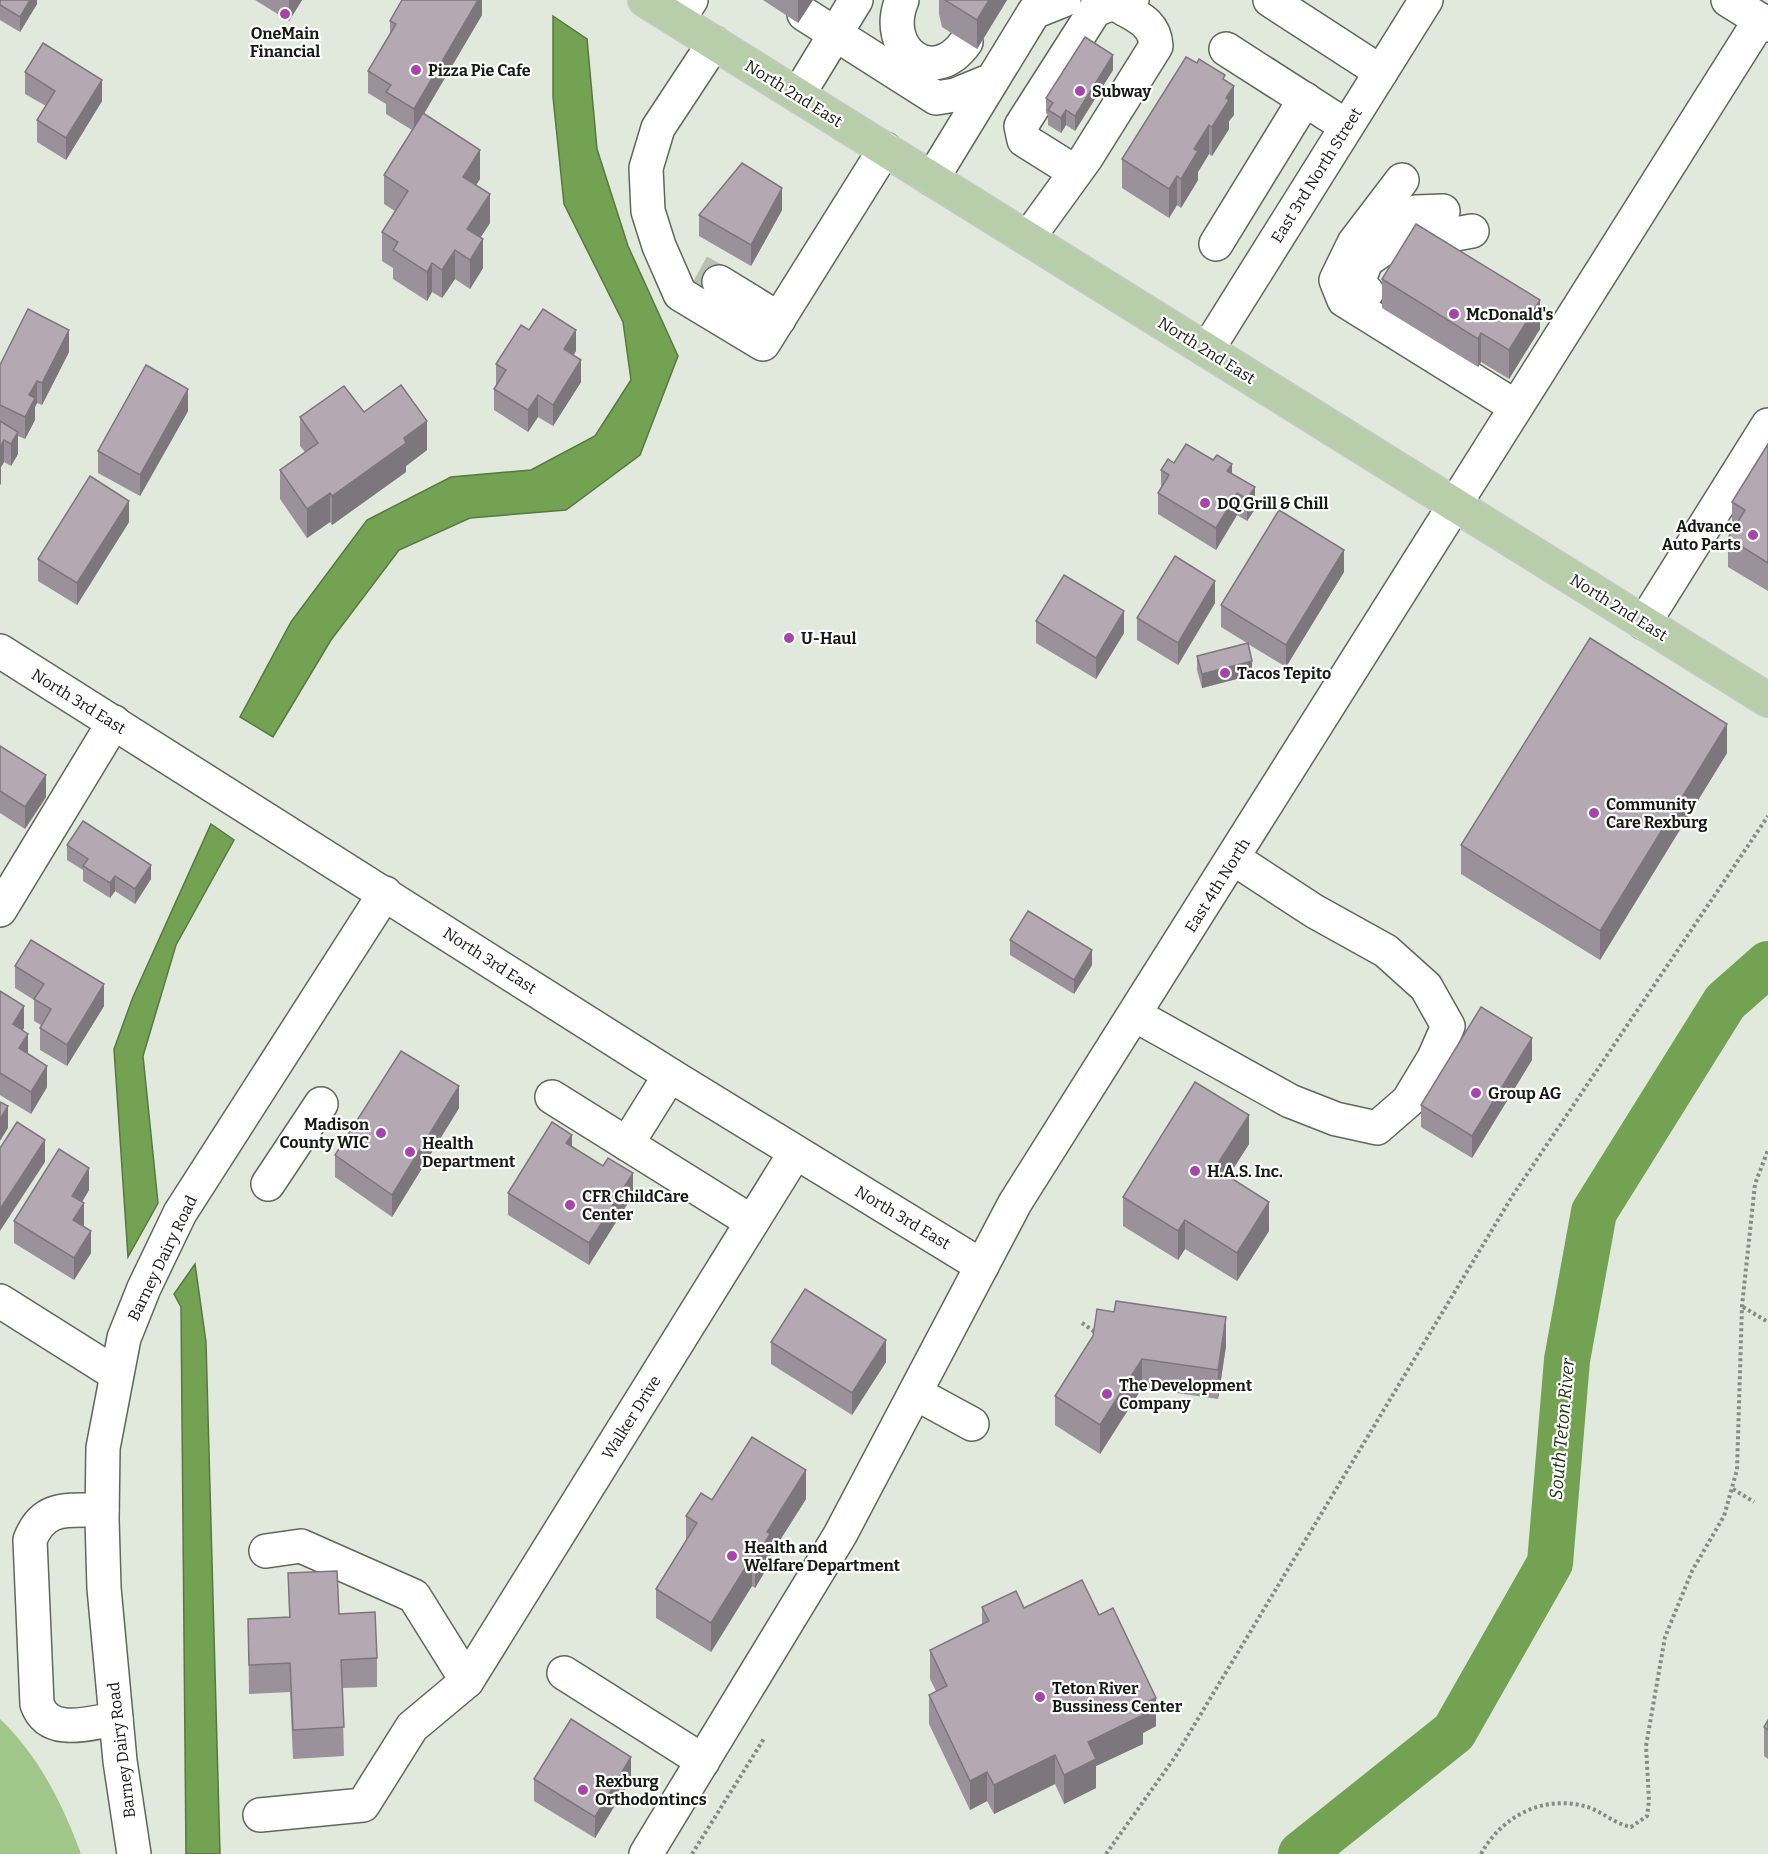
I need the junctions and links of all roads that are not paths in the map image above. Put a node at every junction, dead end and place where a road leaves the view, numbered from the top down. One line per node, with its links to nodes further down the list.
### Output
1 (645, 0): 9 (main road, North 2nd East)
2 (902, 0): 13 (street)
3 (1064, 0): 8 (street)
4 (1270, 0): 16 (street)
5 (1426, 0): 16 (street, East 3rd North Street)
6 (1728, 0): 12 (street)
7 (1129, 5): 22 (street); 22 (street)
8 (1037, 6): 17 (street)
9 (685, 10): 14 (main road, North 2nd East)
10 (843, 11): 11 (street); 17 (street); 18 (street)
11 (804, 14)
12 (1764, 22): 33 (street, East 4th North)
13 (966, 42)
14 (714, 43): 18 (main road, North 2nd East); 29 (street)
15 (1226, 49): 19 (street)
16 (1381, 72): 20 (street, East 3rd North Street)
17 (992, 80): 23 (street)
18 (798, 95): 21 (main road, North 2nd East)
19 (1305, 99): 20 (street); 28 (street)
20 (1346, 126): 32 (street, East 3rd North Street)
21 (885, 149): 23 (main road, North 2nd East); 31 (street)
22 (1075, 172): 27 (street)
23 (932, 179): 27 (main road, North 2nd East)
24 (1402, 180): 33 (street)
25 (1443, 211): 30 (street)
26 (1472, 231): 30 (street)
27 (1028, 238): 32 (main road, North 2nd East)
28 (1216, 244)
29 (658, 246): 31 (street); 31 (street)
30 (1366, 261): 33 (street)
31 (778, 319)
32 (1207, 350): 35 (main road, North 2nd East)
33 (1520, 402): 35 (street, East 4th North)
34 (1768, 425): 36 (street)
35 (1455, 505): 36 (main road, North 2nd East); 40 (street, East 4th North)
36 (1644, 623): 38 (main road, North 2nd East)
37 (0, 651): 39 (street, North 3rd East)
38 (1768, 700)
39 (114, 722): 41 (street, North 3rd East); 42 (street)
40 (1233, 858): 43 (street, East 4th North); 43 (street)
41 (385, 893): 44 (street, North 3rd East); 53 (street, Barney Dairy Road)
42 (0, 910)
43 (1135, 1015): 51 (street, East 4th North)
44 (670, 1076): 47 (street); 48 (street, North 3rd East)
45 (552, 1097): 47 (street)
46 (321, 1104): 49 (street)
47 (627, 1144): 50 (street)
48 (795, 1153): 50 (street, Walker Drive); 51 (street, North 3rd East)
49 (268, 1184)
50 (752, 1222): 59 (street, Walker Drive)
51 (982, 1266): 54 (street, East 4th North)
52 (0, 1301): 53 (street)
53 (116, 1374): 56 (street, Barney Dairy Road)
54 (915, 1393): 55 (street); 61 (street, East 4th North)
55 (972, 1424)
56 (102, 1510): 60 (street, Barney Dairy Road); 60 (street)
57 (266, 1551): 59 (street)
58 (564, 1673): 61 (street)
59 (467, 1681): 62 (street, Walker Drive)
60 (116, 1719): 63 (street, Barney Dairy Road)
61 (703, 1761): 64 (street, East 4th North)
62 (260, 1815)
63 (134, 1854)
64 (646, 1854)

